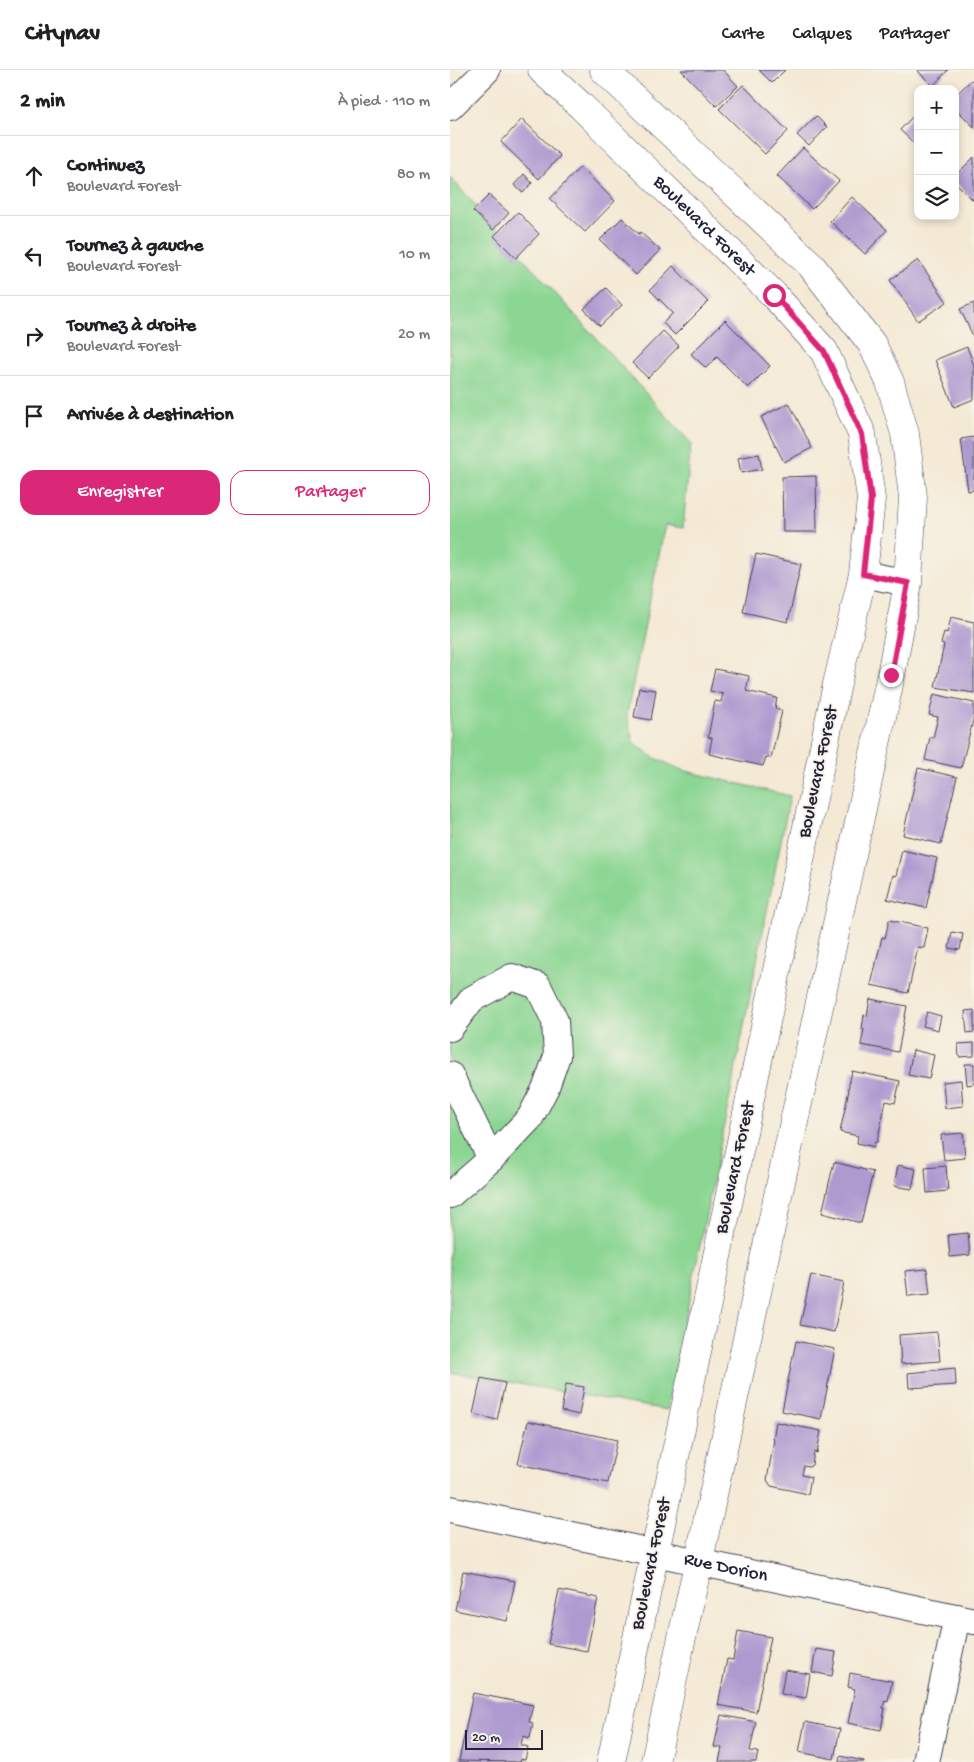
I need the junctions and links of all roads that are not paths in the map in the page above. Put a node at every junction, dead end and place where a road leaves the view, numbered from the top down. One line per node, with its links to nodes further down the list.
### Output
1 (487, 70): 4 (street)
2 (542, 70): 5 (street, Boulevard Forest)
3 (604, 70): 6 (street)
4 (450, 107)
5 (863, 574): 6 (street); 12 (street, Boulevard Forest)
6 (908, 583): 13 (street)
7 (450, 1028): 9 (street)
8 (450, 1075): 9 (street)
9 (491, 1159): 10 (street)
10 (450, 1195)
11 (450, 1509): 12 (street, Rue Dorion)
12 (655, 1553): 13 (street, Rue Dorion); 15 (street, Boulevard Forest)
13 (697, 1562): 14 (street, Rue Dorion); 16 (street)
14 (965, 1619): 17 (street)
15 (611, 1762)
16 (655, 1762)
17 (926, 1762)

